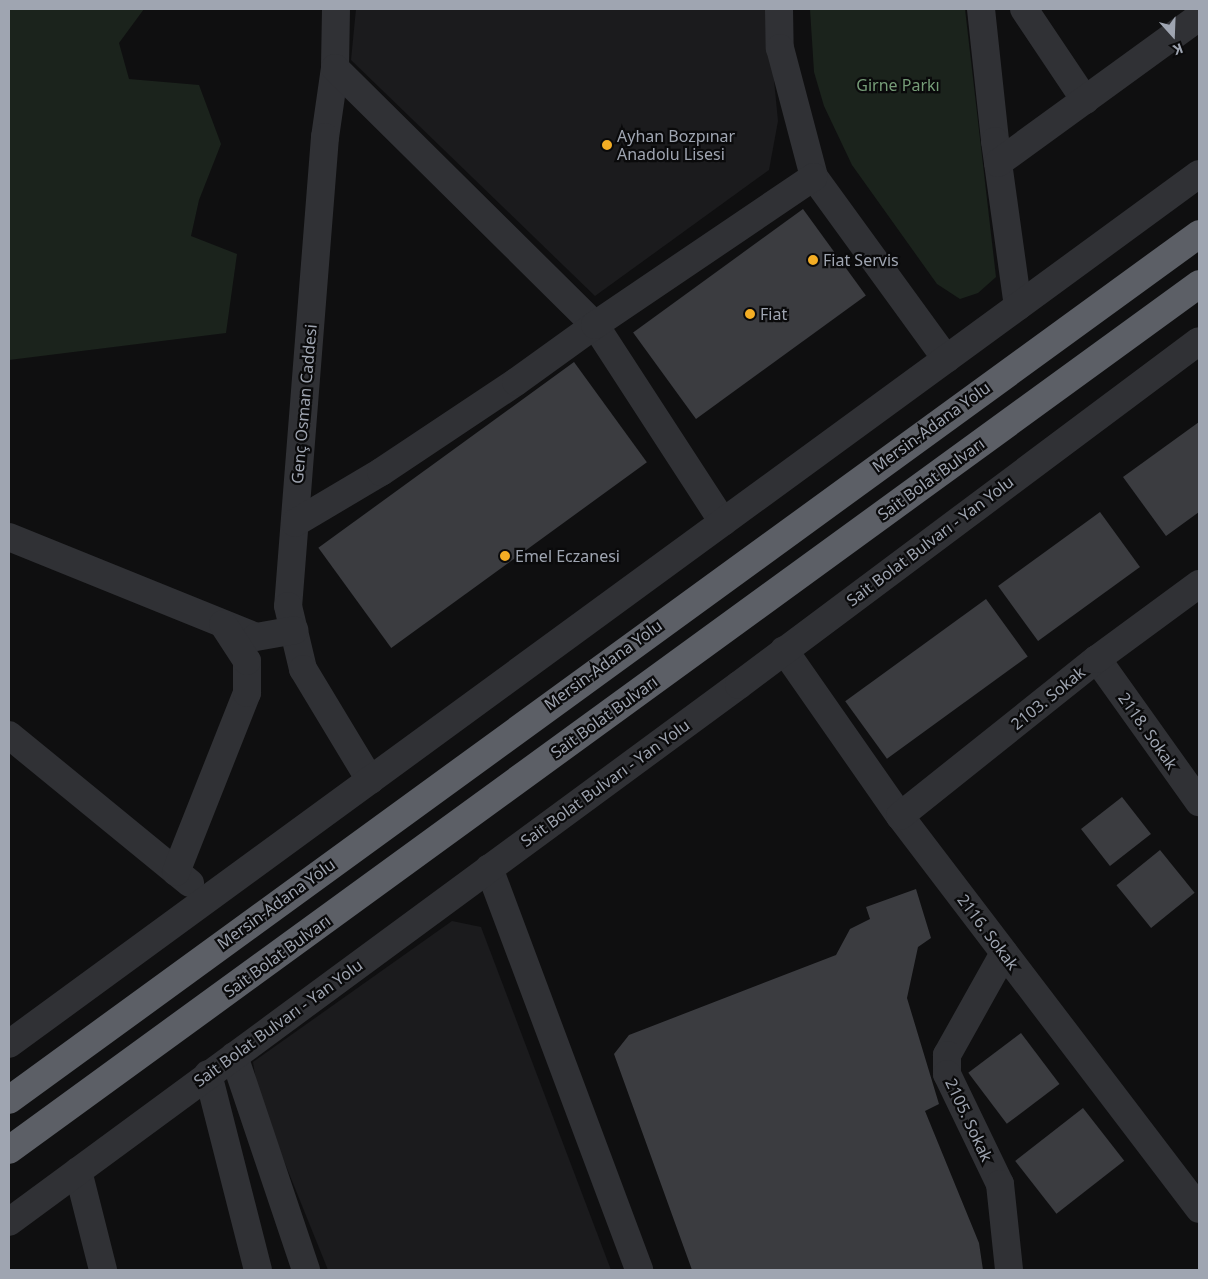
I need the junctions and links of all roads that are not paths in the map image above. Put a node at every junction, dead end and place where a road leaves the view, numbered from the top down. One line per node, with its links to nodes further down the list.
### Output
1 (336, 9): 6 (street, Genç Osman Caddesi)
2 (779, 9): 10 (street)
3 (981, 9): 8 (street)
4 (1024, 9): 7 (street)
5 (1199, 16): 7 (street)
6 (335, 68): 14 (street); 17 (street, Genç Osman Caddesi)
7 (1085, 100): 8 (street)
8 (998, 163): 13 (street)
9 (1199, 174): 13 (street)
10 (814, 177): 14 (street); 16 (street)
11 (1199, 234): 36 (highway, Mersin-Adana Yolu)
12 (1199, 284): 37 (highway, Sait Bolat Bulvarı)
13 (1018, 306): 16 (street)
14 (595, 325): 17 (street); 18 (street)
15 (1199, 341): 23 (street, Sait Bolat Bulvarı - Yan Yolu)
16 (946, 359): 18 (street)
17 (295, 522): 22 (street, Genç Osman Caddesi)
18 (723, 522): 26 (street)
19 (9, 537): 21 (street)
20 (1199, 584): 24 (street, 2103. Sokak)
21 (223, 624): 22 (street); 30 (street)
22 (294, 630): 26 (street, Genç Osman Caddesi)
23 (784, 650): 28 (street, 2116. Sokak); 29 (street, Sait Bolat Bulvarı - Yan Yolu)
24 (1098, 659): 27 (street, 2118. Sokak); 28 (street, 2103. Sokak)
25 (9, 735): 30 (street)
26 (370, 780): 31 (street)
27 (1199, 802)
28 (900, 816): 32 (street, 2116. Sokak)
29 (488, 868): 34 (street, Sait Bolat Bulvarı - Yan Yolu); 44 (street)
30 (176, 872): 31 (street)
31 (208, 898): 33 (street)
32 (1004, 952): 39 (street, 2116. Sokak); 45 (street, 2105. Sokak)
33 (9, 1044)
34 (234, 1056): 35 (street, Sait Bolat Bulvarı - Yan Yolu); 43 (street)
35 (208, 1074): 38 (street, Sait Bolat Bulvarı - Yan Yolu); 42 (street)
36 (9, 1100)
37 (9, 1150)
38 (78, 1171): 40 (street, Sait Bolat Bulvarı - Yan Yolu); 41 (street)
39 (1199, 1209)
40 (9, 1222)
41 (103, 1270)
42 (258, 1270)
43 (306, 1270)
44 (639, 1270)
45 (1009, 1270)

